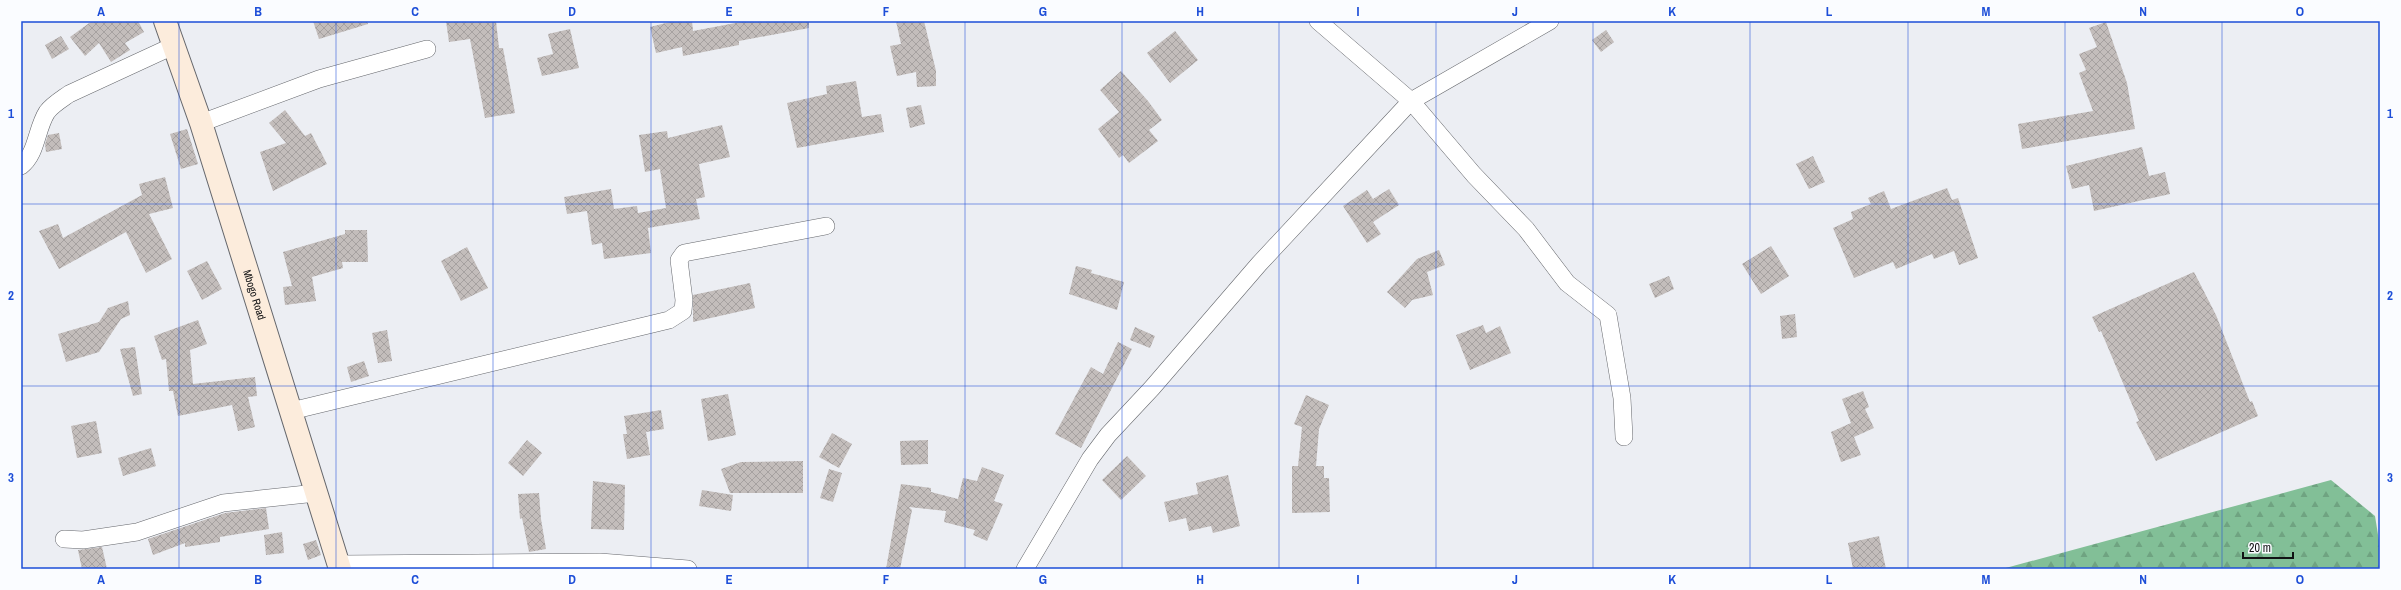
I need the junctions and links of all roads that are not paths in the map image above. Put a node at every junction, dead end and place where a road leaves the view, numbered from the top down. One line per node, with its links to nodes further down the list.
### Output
1 (166, 21): 4 (main road, Mbogo Road)
2 (1318, 21): 6 (street)
3 (1550, 21): 6 (street)
4 (173, 46): 7 (main road, Mbogo Road); 8 (street)
5 (427, 49): 7 (street)
6 (1411, 101): 11 (street); 16 (street)
7 (202, 123): 10 (main road, Mbogo Road)
8 (21, 166)
9 (826, 226): 10 (street)
10 (291, 411): 12 (main road, Mbogo Road)
11 (1624, 437)
12 (316, 493): 13 (street); 14 (main road, Mbogo Road)
13 (64, 539)
14 (340, 566): 15 (street)
15 (688, 569)
16 (1026, 569)

